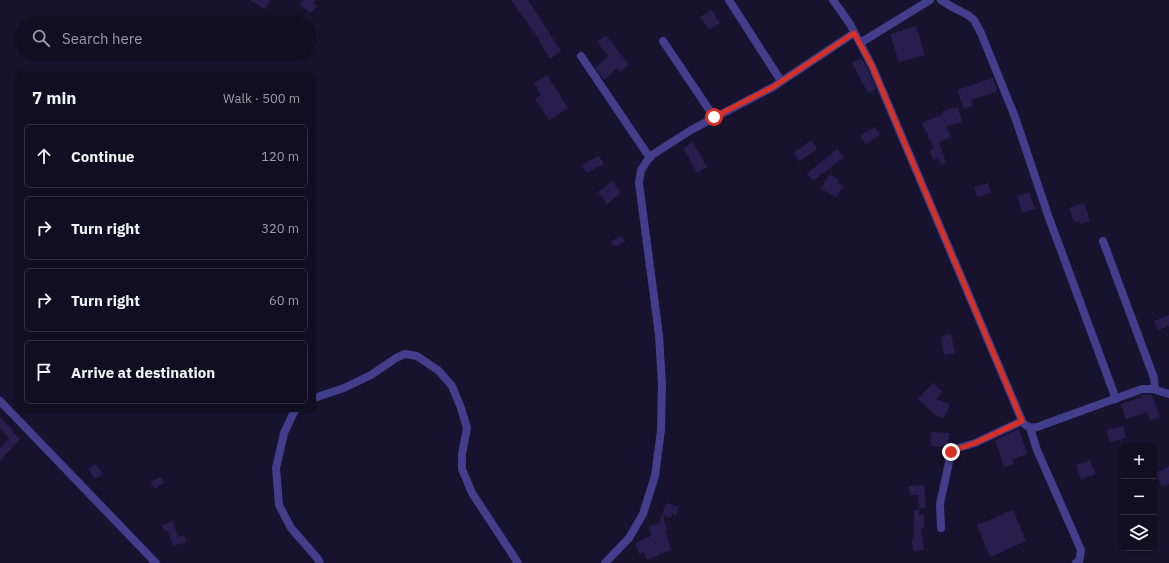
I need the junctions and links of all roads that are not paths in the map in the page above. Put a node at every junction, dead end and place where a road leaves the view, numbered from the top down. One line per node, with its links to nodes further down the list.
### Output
1 (729, 0): 9 (street)
2 (833, 0): 5 (street)
3 (930, 0): 7 (street)
4 (941, 0): 16 (street)
5 (854, 33): 7 (street); 9 (street)
6 (663, 41): 10 (street)
7 (860, 43): 19 (street)
8 (581, 56): 11 (street)
9 (781, 81): 10 (street)
10 (714, 117): 11 (street)
11 (650, 158): 25 (street)
12 (1103, 241): 13 (street)
13 (1155, 390): 14 (street); 16 (street)
14 (1169, 394)
15 (316, 397): 24 (street)
16 (1116, 399): 20 (street)
17 (0, 401): 22 (street)
18 (294, 412): 23 (street)
19 (1022, 421): 20 (street); 21 (street)
20 (1030, 428): 26 (street)
21 (941, 528)
22 (156, 563)
23 (320, 563)
24 (518, 563)
25 (604, 563)
26 (1076, 563)

